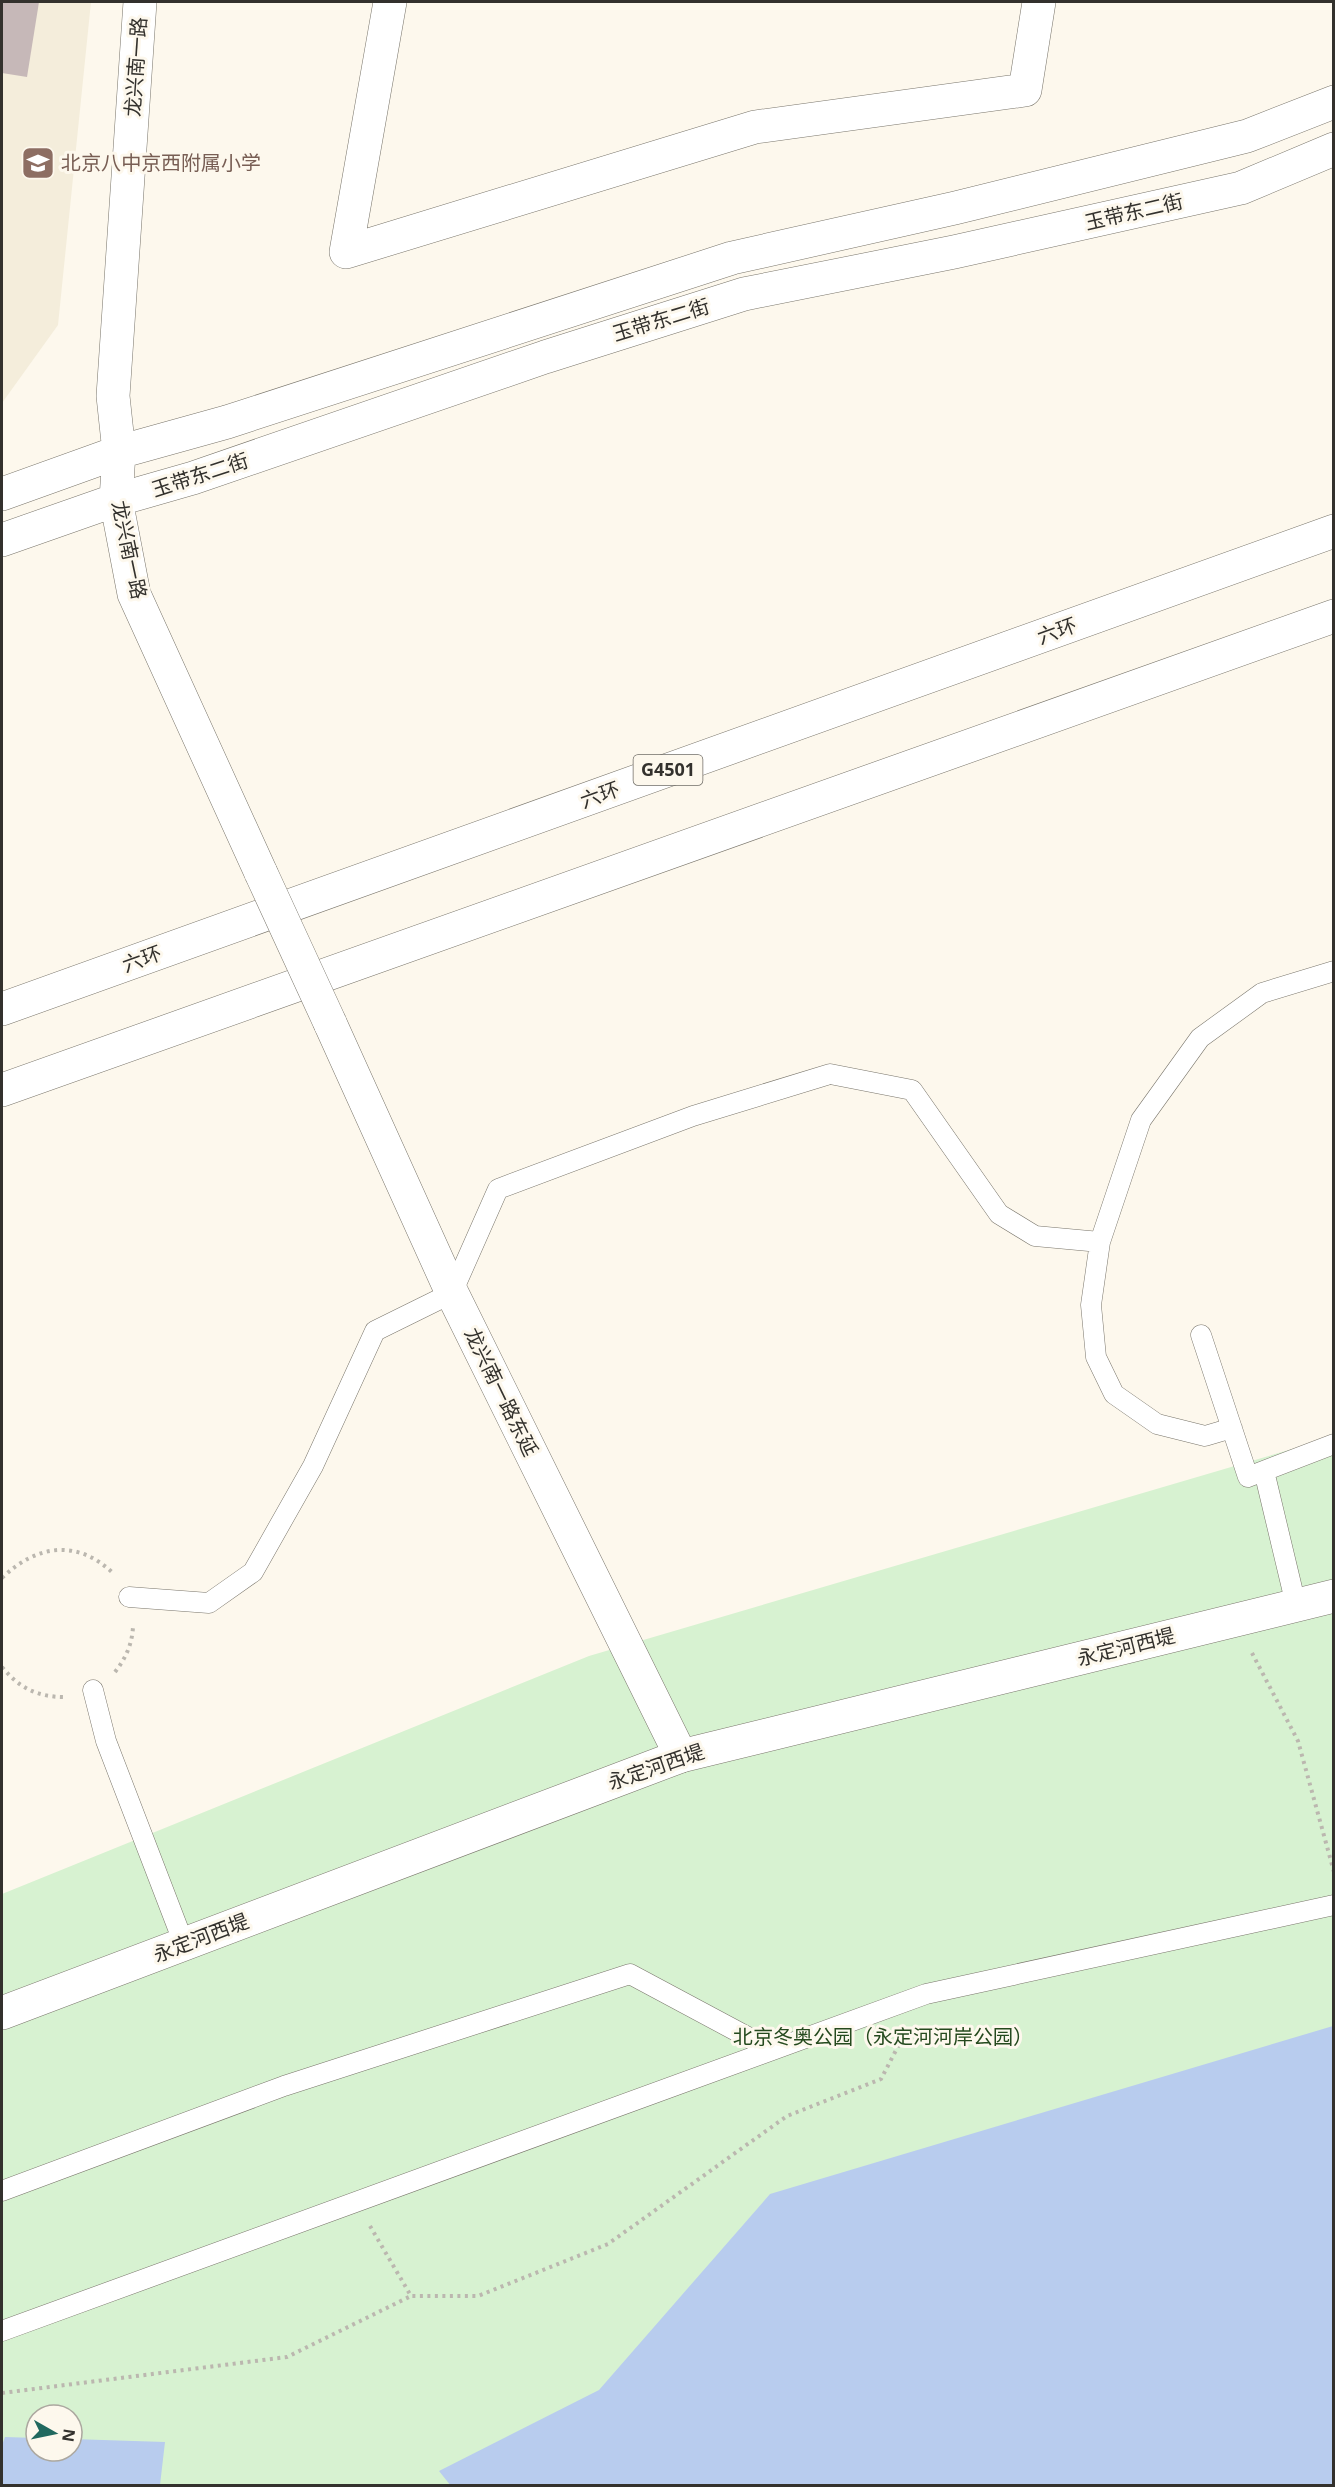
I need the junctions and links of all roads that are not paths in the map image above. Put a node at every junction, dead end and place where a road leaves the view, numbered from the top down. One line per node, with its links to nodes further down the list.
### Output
1 (140, 2): 6 (main road, 龙兴南一路)
2 (390, 2): 3 (main road)
3 (1039, 2)
4 (1334, 102): 6 (main road, 玉带东二街)
5 (1334, 150): 8 (main road, 玉带东二街)
6 (119, 452): 7 (main road, 玉带东二街); 8 (main road, 龙兴南一路)
7 (2, 494)
8 (116, 500): 10 (main road, 玉带东二街); 14 (main road, 龙兴南一路, bridge)
9 (1334, 531): 13 (main road, 六环 / G4501)
10 (2, 540)
11 (1334, 616): 15 (main road)
12 (1334, 971): 16 (lane)
13 (2, 1009)
14 (330, 1023): 17 (main road, 龙兴南一路东延)
15 (2, 1090)
16 (1100, 1242): 17 (lane); 19 (lane)
17 (452, 1293): 23 (lane); 26 (main road, 龙兴南一路东延)
18 (1200, 1335): 19 (lane)
19 (1232, 1428): 21 (lane)
20 (1334, 1444): 21 (lane)
21 (1264, 1471): 24 (lane)
22 (1334, 1596): 24 (main road, 永定河西堤)
23 (129, 1598)
24 (1296, 1605): 26 (main road, 永定河西堤)
25 (93, 1690): 28 (lane)
26 (681, 1756): 28 (main road, 永定河西堤)
27 (1334, 1905): 30 (lane)
28 (184, 1944): 29 (main road, 永定河西堤)
29 (2, 2013)
30 (772, 2050): 31 (lane); 32 (lane)
31 (2, 2191)
32 (2, 2331)

